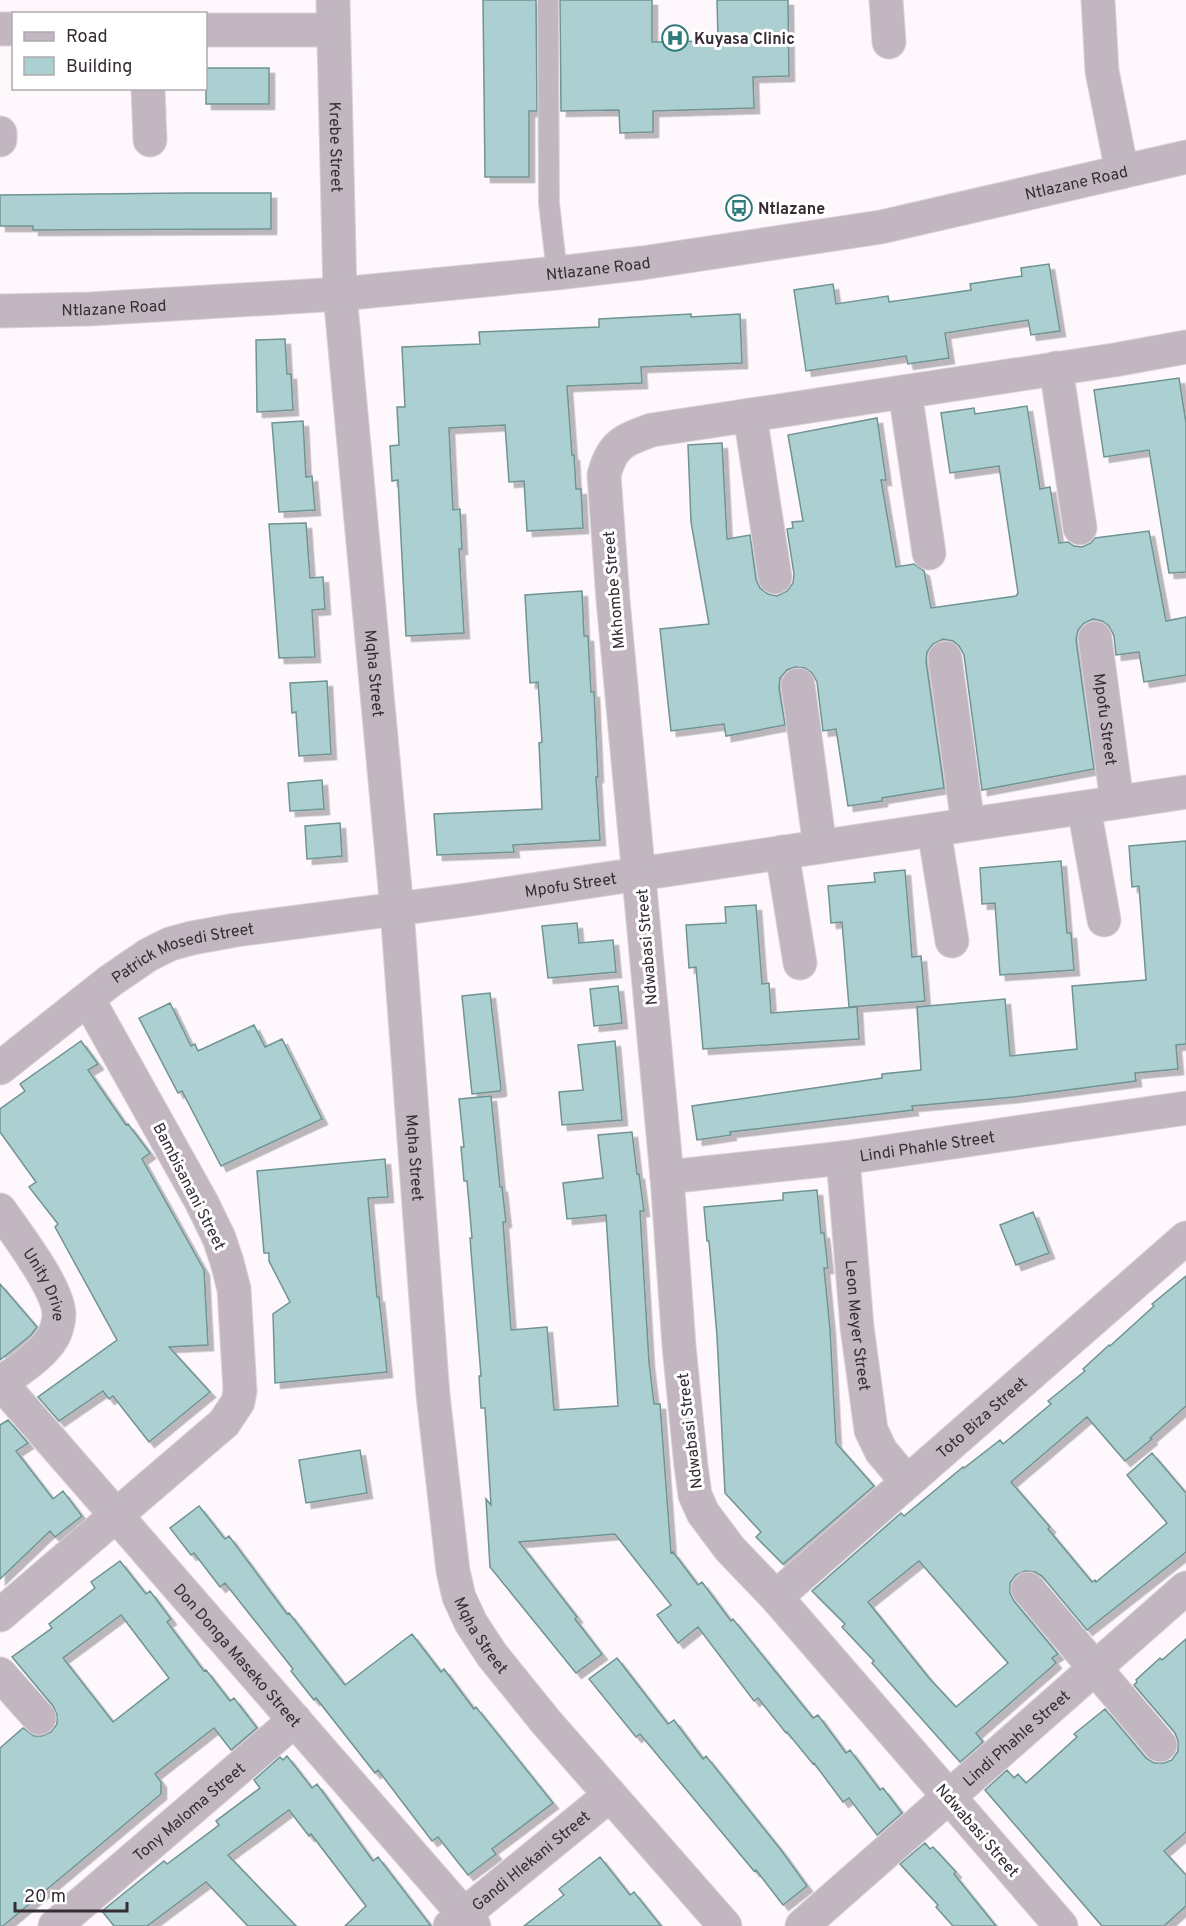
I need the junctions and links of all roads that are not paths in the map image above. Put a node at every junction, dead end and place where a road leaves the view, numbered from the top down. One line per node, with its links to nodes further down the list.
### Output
1 (548, 0): 13 (lane)
2 (886, 0): 6 (street)
3 (1098, 0): 12 (street)
4 (333, 15): 5 (street); 14 (street, Krebe Street)
5 (207, 30)
6 (889, 42)
7 (148, 90): 10 (street)
8 (0, 133): 9 (street)
9 (0, 140)
10 (150, 140)
11 (1186, 157): 12 (street, Ntlazane Road)
12 (1122, 171): 13 (street, Ntlazane Road)
13 (557, 273): 14 (street, Ntlazane Road)
14 (340, 294): 15 (street, Ntlazane Road); 34 (street, Mqha Street)
15 (0, 311)
16 (1186, 347): 17 (street, Mkhombe Street)
17 (1056, 368): 18 (street, Mkhombe Street); 20 (street)
18 (905, 392): 19 (street, Mkhombe Street); 21 (street)
19 (750, 415): 22 (street); 33 (street, Mkhombe Street)
20 (1080, 528)
21 (930, 553)
22 (775, 577)
23 (1095, 638): 27 (street, Mpofu Street)
24 (945, 658): 29 (street)
25 (798, 685): 31 (street)
26 (1186, 792): 27 (street, Mpofu Street)
27 (1117, 802): 28 (street, Mpofu Street)
28 (1084, 808): 29 (street, Mpofu Street); 35 (street)
29 (968, 824): 30 (street, Mpofu Street)
30 (934, 830): 31 (street, Mpofu Street); 36 (street)
31 (820, 847): 32 (street, Mpofu Street)
32 (782, 852): 33 (street, Mpofu Street); 37 (street)
33 (639, 874): 34 (street, Mpofu Street); 42 (street, Ndwabasi Street)
34 (397, 910): 38 (street, Patrick Mosedi Street); 57 (street, Mqha Street)
35 (1104, 920)
36 (952, 941)
37 (800, 963)
38 (88, 999): 39 (street, Patrick Mosedi Street); 47 (street, Bambisanani Street)
39 (0, 1068)
40 (1186, 1108): 41 (street, Lindi Phahle Street)
41 (843, 1158): 42 (street, Lindi Phahle Street); 46 (street, Leon Meyer Street)
42 (667, 1177): 50 (street, Ndwabasi Street)
43 (0, 1210): 45 (street, Unity Drive)
44 (1186, 1238): 46 (street, Toto Biza Street)
45 (0, 1383): 47 (street, Don Donga Maseko Street)
46 (907, 1482): 50 (street, Toto Biza Street)
47 (115, 1514): 51 (street, Bambisanani Street); 55 (street, Don Donga Maseko Street)
48 (1186, 1587): 52 (street, Lindi Phahle Street)
49 (1028, 1589): 52 (street)
50 (776, 1597): 58 (street, Ndwabasi Street)
51 (0, 1615)
52 (1095, 1667): 56 (street); 58 (street, Lindi Phahle Street)
53 (0, 1674): 54 (street)
54 (39, 1718)
55 (295, 1720): 59 (street, Don Donga Maseko Street); 60 (street, Tony Maloma Street)
56 (1160, 1744)
57 (610, 1795): 59 (street, Gandi Hlekani Street); 61 (street, Mqha Street)
58 (949, 1797): 62 (street, Lindi Phahle Street); 63 (street, Ndwabasi Street)
59 (463, 1922)
60 (55, 1926)
61 (725, 1926)
62 (802, 1926)
63 (1061, 1926)

